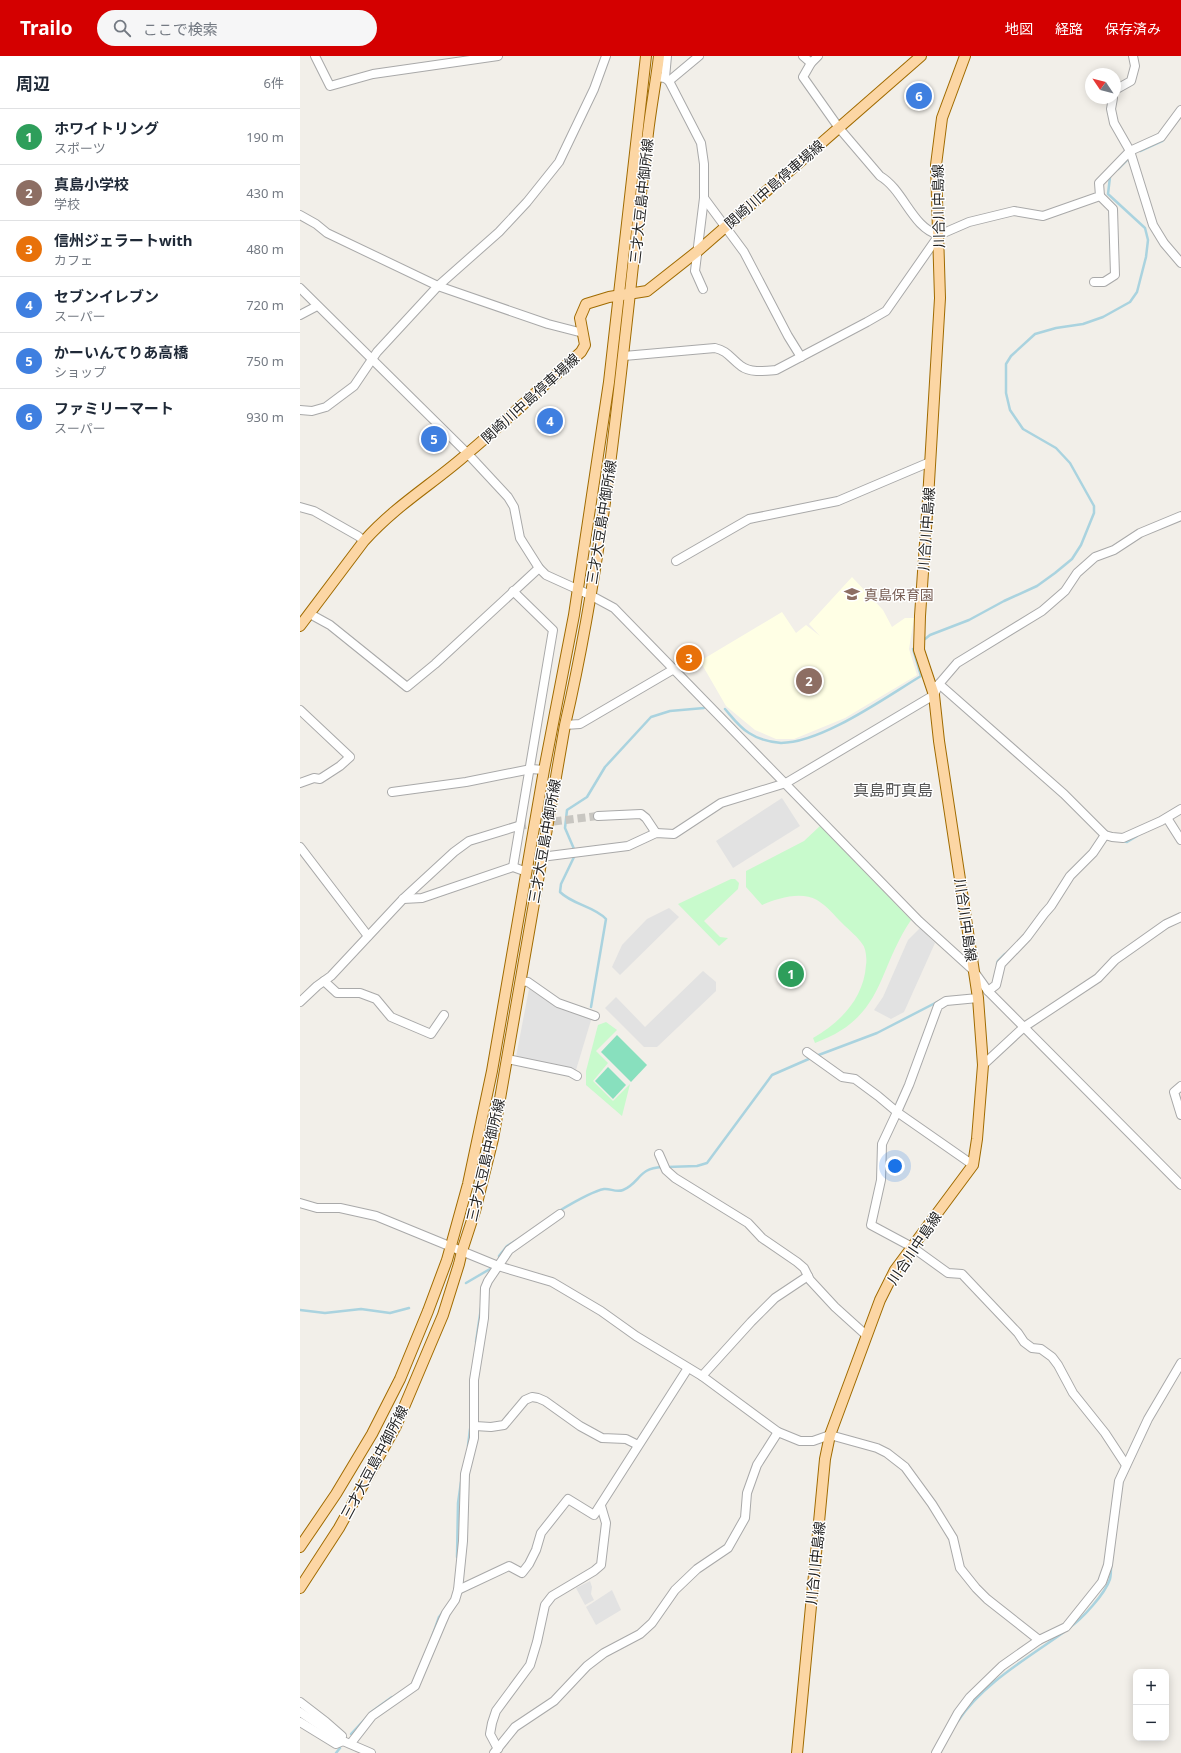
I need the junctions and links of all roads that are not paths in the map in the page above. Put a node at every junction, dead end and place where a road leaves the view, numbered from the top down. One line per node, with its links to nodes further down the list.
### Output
1 (315, 56): 2 (street)
2 (498, 56)
3 (606, 56): 28 (street)
4 (646, 56): 32 (main road, 三才大豆島中御所線)
5 (659, 56): 14 (main road, 三才大豆島中御所線)
6 (667, 56): 14 (street)
7 (699, 56): 14 (street)
8 (803, 56): 13 (street)
9 (818, 56): 13 (street)
10 (965, 56): 24 (main road, 川合川中島線)
11 (1133, 56): 15 (street)
12 (915, 58): 18 (main road, 関崎川中島停車場線)
13 (811, 63): 18 (street)
14 (663, 79): 21 (street); 31 (main road, 三才大豆島中御所線)
15 (1121, 87)
16 (1112, 104): 19 (street)
17 (1181, 110): 19 (street)
18 (839, 128): 23 (main road, 関崎川中島停車場線); 24 (street)
19 (1130, 151): 20 (street); 26 (street)
20 (1100, 196): 24 (street); 27 (street)
21 (704, 198): 23 (street); 25 (street)
22 (300, 216): 28 (street)
23 (725, 227): 25 (main road, 関崎川中島停車場線); 37 (street)
24 (939, 235): 37 (street); 41 (main road, 川合川中島線)
25 (699, 250): 30 (street); 31 (main road, 関崎川中島停車場線)
26 (1181, 263)
27 (1094, 282)
28 (438, 286): 35 (street); 38 (street)
29 (300, 288): 33 (street)
30 (703, 289)
31 (631, 294): 32 (main road, 関崎川中島停車場線); 36 (main road, 三才大豆島中御所線)
32 (618, 296): 35 (main road, 関崎川中島停車場線); 47 (main road, 三才大豆島中御所線)
33 (317, 306): 34 (street); 38 (street)
34 (300, 315)
35 (582, 333): 40 (main road, 関崎川中島停車場線)
36 (624, 356): 37 (street); 49 (main road, 三才大豆島中御所線)
37 (801, 357)
38 (371, 360): 39 (street); 40 (street)
39 (300, 410)
40 (468, 454): 44 (main road, 関崎川中島停車場線); 46 (street)
41 (930, 462): 45 (street); 54 (main road, 川合川中島線)
42 (300, 507): 44 (street)
43 (1181, 516): 53 (street)
44 (364, 541): 50 (main road, 関崎川中島停車場線)
45 (676, 561)
46 (539, 568): 47 (street); 48 (street)
47 (578, 589): 49 (street); 58 (main road, 三才大豆島中御所線)
48 (513, 591): 50 (street); 57 (street)
49 (590, 595): 52 (street); 56 (main road, 三才大豆島中御所線)
50 (310, 614): 51 (main road, 関崎川中島停車場線)
51 (300, 626)
52 (674, 669): 56 (street); 60 (street)
53 (939, 684): 54 (street); 67 (street)
54 (934, 695): 60 (street); 76 (main road, 川合川中島線)
55 (300, 710): 59 (street)
56 (565, 724): 70 (main road, 三才大豆島中御所線)
57 (531, 769): 58 (street); 61 (street); 71 (street)
58 (544, 770): 72 (main road, 三才大豆島中御所線)
59 (300, 783)
60 (786, 783): 66 (street); 76 (street)
61 (392, 792)
62 (1181, 809): 64 (street)
63 (598, 816): 66 (street)
64 (1167, 818): 67 (street); 68 (street)
65 (518, 826): 73 (street)
66 (656, 833): 70 (street)
67 (1105, 834): 79 (street)
68 (1181, 840)
69 (300, 847): 75 (street)
70 (542, 857): 78 (main road, 三才大豆島中御所線)
71 (513, 867): 72 (street); 73 (street)
72 (527, 872): 97 (main road, 三才大豆島中御所線)
73 (403, 899): 75 (street)
74 (1181, 917): 84 (street)
75 (368, 936): 77 (street)
76 (973, 970): 79 (street); 80 (main road, 川合川中島線)
77 (324, 981): 81 (street); 82 (street)
78 (520, 981): 83 (street); 86 (main road, 三才大豆島中御所線)
79 (988, 991): 84 (street)
80 (978, 998): 87 (main road, 川合川中島線); 90 (street)
81 (300, 1002)
82 (444, 1015)
83 (595, 1016)
84 (1024, 1027): 87 (street); 94 (street)
85 (811, 1055): 90 (street)
86 (507, 1059): 88 (street); 99 (main road, 三才大豆島中御所線)
87 (983, 1065): 93 (main road, 川合川中島線)
88 (577, 1076)
89 (1181, 1086): 91 (street)
90 (897, 1112): 93 (street); 98 (street)
91 (1181, 1115)
92 (659, 1154): 101 (street)
93 (973, 1165): 98 (main road, 川合川中島線)
94 (1181, 1185)
95 (300, 1203): 97 (street)
96 (560, 1214): 100 (street)
97 (450, 1246): 99 (street); 112 (main road, 三才大豆島中御所線)
98 (912, 1247): 102 (main road, 川合川中島線); 110 (street)
99 (462, 1251): 100 (street); 113 (main road, 三才大豆島中御所線)
100 (498, 1266): 104 (street); 106 (street)
101 (808, 1276): 102 (street); 105 (street)
102 (866, 1335): 108 (main road, 川合川中島線)
103 (1181, 1363): 110 (street)
104 (688, 1368): 105 (street); 109 (street)
105 (702, 1376): 107 (street)
106 (475, 1426): 109 (street); 114 (street)
107 (778, 1432): 108 (street); 120 (street)
108 (830, 1435): 115 (street); 122 (main road, 川合川中島線)
109 (638, 1445): 111 (street)
110 (1126, 1465): 115 (street)
111 (601, 1506): 114 (street); 120 (street)
112 (300, 1547)
113 (300, 1588)
114 (458, 1590): 119 (street)
115 (1039, 1640): 123 (street)
116 (300, 1702): 119 (street)
117 (300, 1712): 119 (street)
118 (300, 1722): 119 (street)
119 (347, 1742): 121 (street)
120 (496, 1751)
121 (371, 1753)
122 (797, 1753)
123 (936, 1753)

